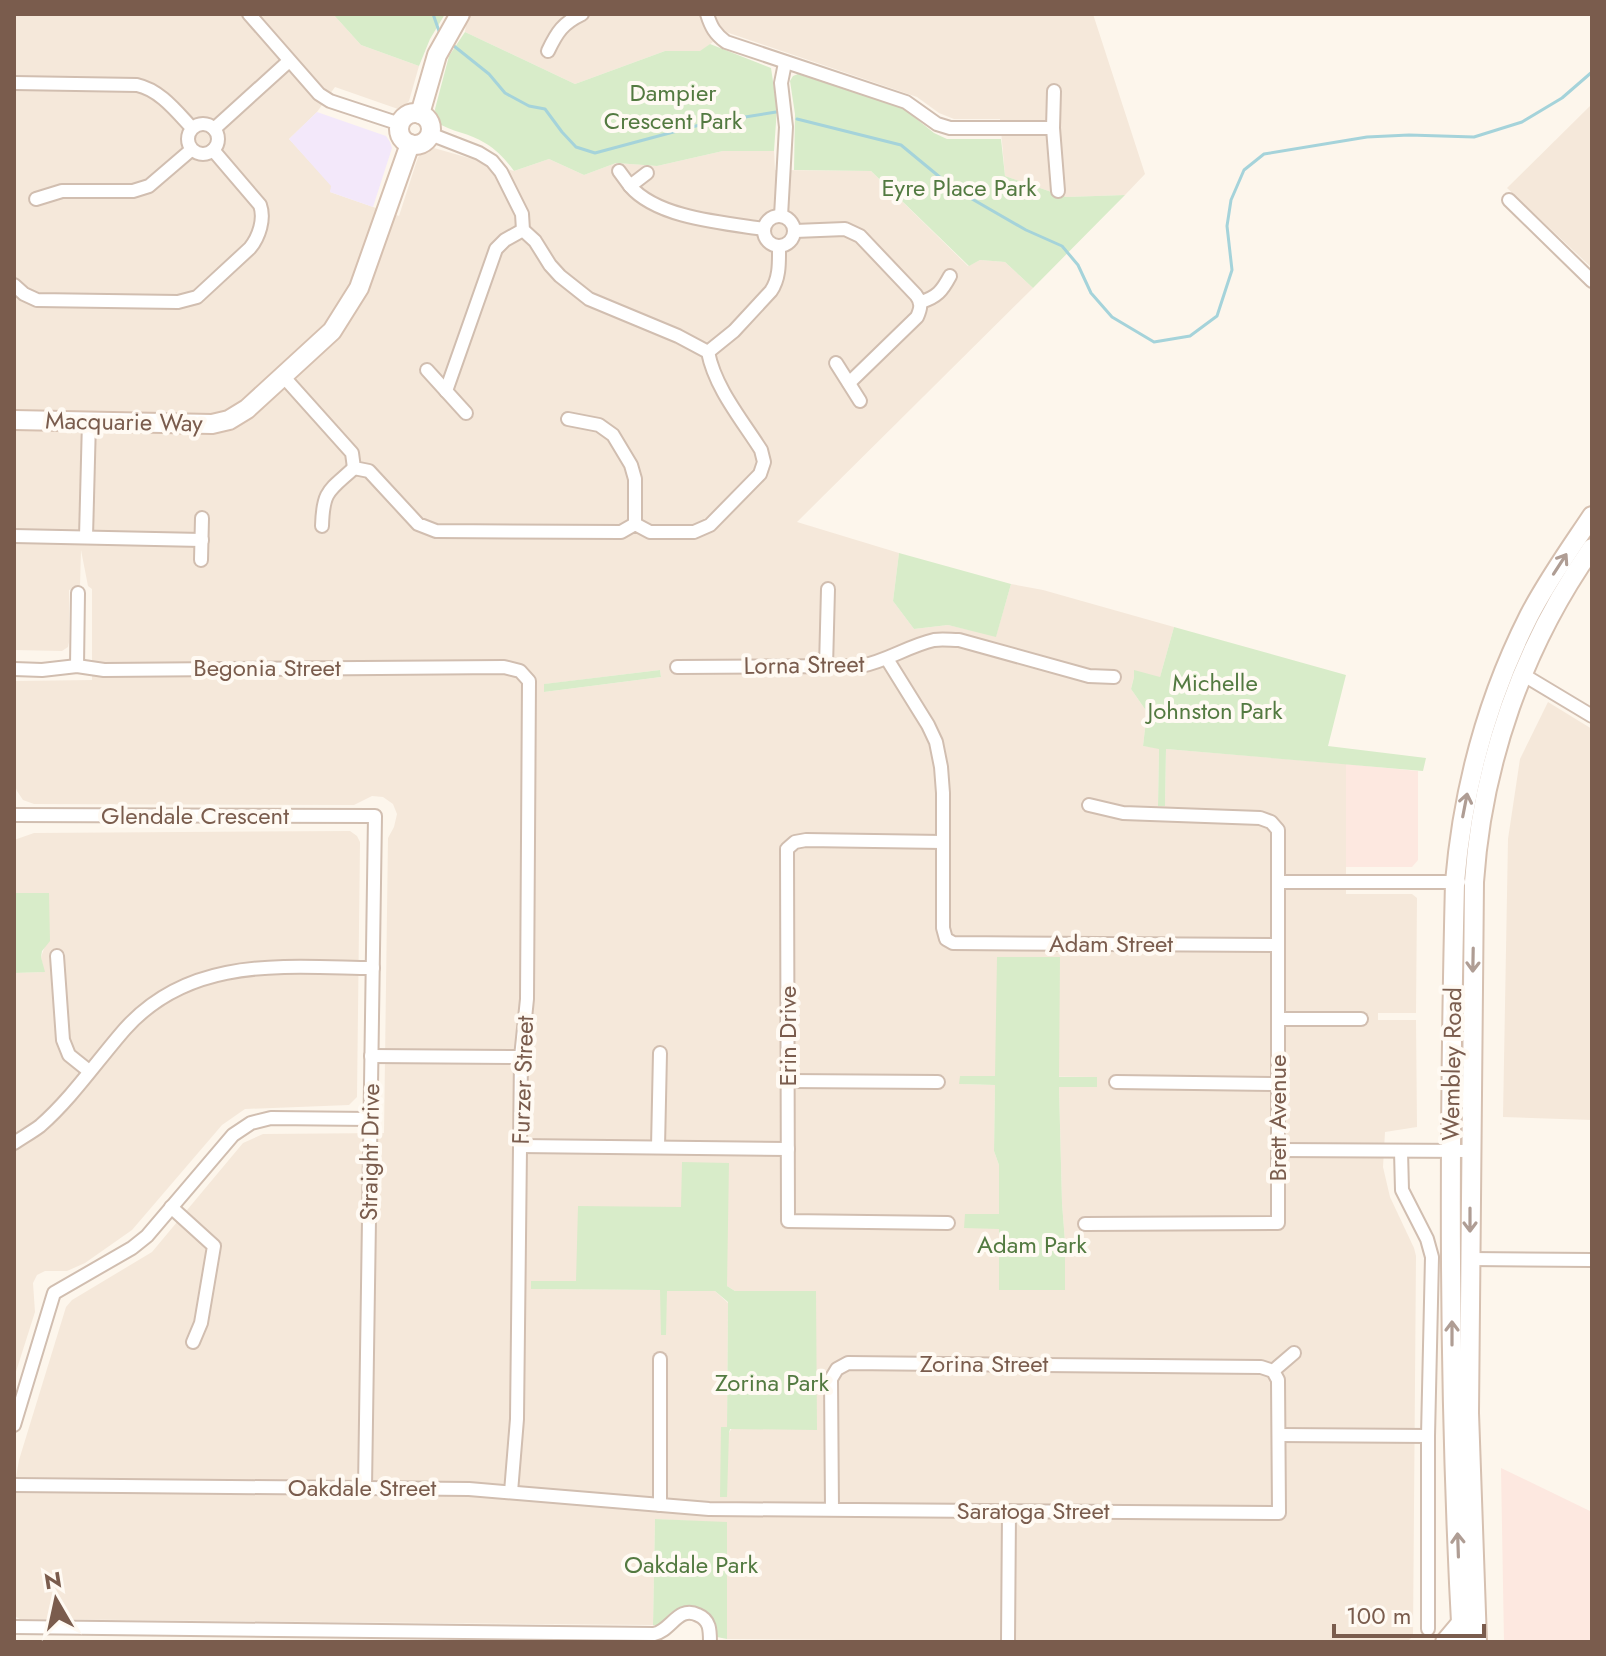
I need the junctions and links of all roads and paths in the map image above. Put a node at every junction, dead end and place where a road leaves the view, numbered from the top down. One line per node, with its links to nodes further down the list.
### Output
1 (249, 14): 6 (street)
2 (460, 14): 10 (main road)
3 (582, 14): 5 (street)
4 (707, 14): 7 (street)
5 (548, 51)
6 (289, 61): 11 (street); 14 (street)
7 (785, 63): 13 (street); 25 (street)
8 (14, 83): 12 (street)
9 (1054, 91): 13 (street)
10 (420, 114): 11 (main road); 15 (main road)
11 (400, 124): 16 (main road)
12 (192, 128): 14 (street); 17 (street)
13 (1053, 128): 22 (street)
14 (214, 129): 18 (street)
15 (430, 134): 16 (main road); 27 (street)
16 (410, 144): 37 (main road, Macquarie Way)
17 (191, 150): 18 (street); 23 (street)
18 (213, 150): 32 (street)
19 (619, 171): 21 (street)
20 (647, 173): 21 (street)
21 (630, 186): 26 (street)
22 (1058, 191)
23 (36, 199)
24 (1509, 200): 31 (street)
25 (781, 216): 26 (street); 28 (street)
26 (764, 229): 29 (street)
27 (523, 230): 34 (street); 39 (street)
28 (795, 231): 29 (street); 33 (street)
29 (779, 246): 34 (street)
30 (950, 276): 33 (street)
31 (1592, 281)
32 (14, 285)
33 (921, 302): 38 (street)
34 (708, 352): 48 (street)
35 (836, 363): 38 (street)
36 (427, 370): 39 (street)
37 (283, 376): 44 (main road, Macquarie Way); 45 (street)
38 (849, 383): 40 (street)
39 (446, 391): 41 (street)
40 (860, 401)
41 (466, 413)
42 (568, 419): 48 (street)
43 (14, 420): 44 (main road, Macquarie Way)
44 (89, 421): 51 (street)
45 (354, 468): 48 (street); 49 (street)
46 (1592, 516): 71 (main road, Wembley Road, one-way to 46)
47 (202, 518): 52 (street)
48 (635, 524)
49 (322, 526)
50 (14, 536): 51 (street)
51 (86, 537): 52 (street)
52 (202, 540): 54 (street)
53 (1592, 548): 63 (main road, Wembley Road)
54 (201, 560)
55 (828, 589): 60 (street)
56 (78, 593): 58 (street)
57 (887, 659): 60 (street, Lorna Street); 64 (street, Lorna Street); 69 (street)
58 (77, 666): 61 (street, Begonia Street); 62 (street, Begonia Street)
59 (677, 667): 60 (street, Lorna Street)
60 (826, 667)
61 (14, 669)
62 (520, 671): 81 (street, Furzer Street)
63 (1522, 674): 65 (street); 71 (main road, Wembley Road)
64 (1114, 677)
65 (1592, 716)
66 (1089, 805): 70 (street, Brett Avenue)
67 (14, 815): 68 (street, Glendale Crescent)
68 (375, 816): 76 (street, Straight Drive)
69 (943, 842): 72 (street); 83 (street, Erin Drive)
70 (1278, 882): 71 (street); 73 (street, Brett Avenue)
71 (1464, 882): 94 (main road, Wembley Road); 95 (main road, Wembley Road, one-way to 95)
72 (946, 939): 73 (street, Adam Street); 74 (street)
73 (1278, 945): 77 (street, Brett Avenue)
74 (936, 950)
75 (57, 956): 82 (street)
76 (373, 968): 80 (street, Straight Drive); 82 (street)
77 (1278, 1019): 78 (street); 86 (street, Brett Avenue)
78 (1361, 1019)
79 (660, 1053): 90 (street)
80 (371, 1056): 81 (street); 87 (street, Straight Drive)
81 (521, 1057): 89 (street, Furzer Street)
82 (89, 1071): 88 (street)
83 (788, 1081): 84 (street); 91 (street, Erin Drive)
84 (938, 1082)
85 (1116, 1082): 86 (street)
86 (1278, 1084): 92 (street, Brett Avenue)
87 (370, 1119): 96 (street); 109 (street, Straight Drive)
88 (14, 1143)
89 (520, 1146): 90 (street); 110 (street, Furzer Street)
90 (658, 1147): 91 (street)
91 (788, 1149): 97 (street, Erin Drive)
92 (1278, 1150): 93 (street); 98 (street, Brett Avenue)
93 (1401, 1151): 94 (street); 107 (street)
94 (1451, 1151): 95 (street); 117 (main road, Wembley Road, one-way to 94)
95 (1471, 1151): 99 (main road, Wembley Road, one-way to 99)
96 (171, 1207): 101 (street); 105 (street)
97 (948, 1223)
98 (1085, 1224)
99 (1470, 1259): 100 (street); 117 (main road, Wembley Road)
100 (1592, 1260)
101 (193, 1342)
102 (1294, 1353): 104 (street)
103 (660, 1359): 111 (street)
104 (1273, 1371): 106 (street); 113 (street, Zorina Street)
105 (14, 1425)
106 (1279, 1435): 107 (street); 114 (street, Saratoga Street)
107 (1428, 1436): 116 (street)
108 (14, 1485): 109 (street, Oakdale Street)
109 (365, 1488): 110 (street, Oakdale Street)
110 (511, 1492): 111 (street, Oakdale Street)
111 (660, 1505): 112 (street, Oakdale Street)
112 (709, 1509): 113 (street, Saratoga Street)
113 (832, 1510): 114 (street, Saratoga Street)
114 (1009, 1511): 119 (street)
115 (14, 1627): 118 (street)
116 (1428, 1629)
117 (1472, 1636): 120 (main road)
118 (710, 1642)
119 (1008, 1642)
120 (1445, 1642)

